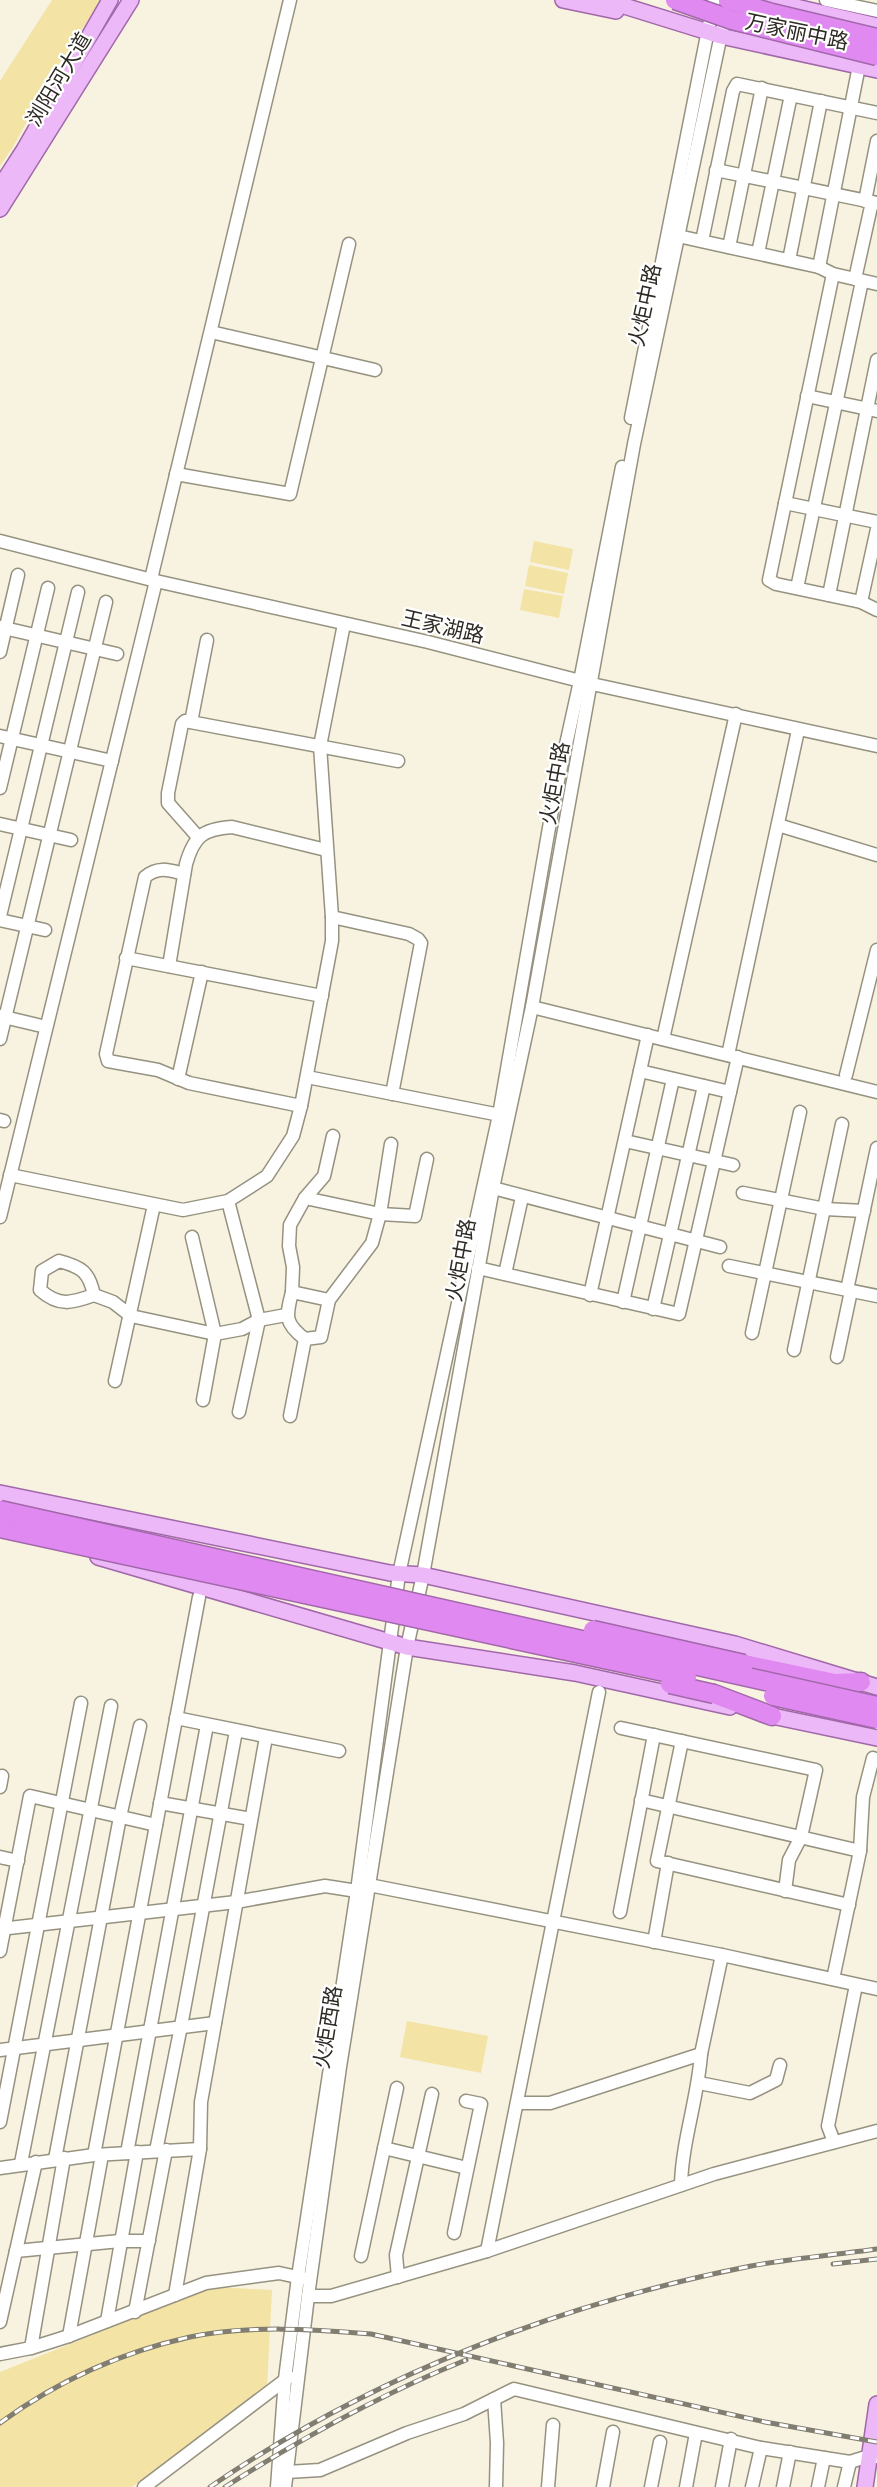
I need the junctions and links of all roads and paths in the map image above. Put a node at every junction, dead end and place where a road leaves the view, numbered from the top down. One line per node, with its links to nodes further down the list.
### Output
1 (110, 0): 27 (main road, 浏阳河大道)
2 (131, 0): 31 (main road, 浏阳河大道)
3 (290, 0): 42 (street)
4 (563, 0): 13 (main road)
5 (605, 0): 13 (main road, 万家丽中路)
6 (675, 0): 15 (highway, bridge)
7 (714, 0): 13 (street)
8 (728, 0): 13 (street, 火炬中路); 14 (highway, bridge)
9 (766, 0): 12 (main road, 万家丽中路)
10 (826, 0): 11 (street)
11 (877, 11)
12 (877, 26)
13 (709, 32): 16 (main road, 万家丽中路); 32 (street, 火炬中路); 73 (street)
14 (877, 38)
15 (877, 56)
16 (859, 66): 17 (main road, 万家丽中路); 21 (street)
17 (877, 70)
18 (762, 88): 19 (street); 24 (street); 25 (street)
19 (791, 94): 20 (street); 26 (street)
20 (821, 101): 21 (street); 28 (street)
21 (851, 107): 22 (street); 29 (street)
22 (877, 113)
23 (877, 141): 30 (street)
24 (716, 170): 25 (street); 33 (street)
25 (743, 176): 26 (street); 35 (street)
26 (773, 182): 28 (street); 36 (street)
27 (0, 187)
28 (803, 188): 29 (street); 37 (street)
29 (834, 195): 30 (street); 38 (street)
30 (871, 202): 40 (street)
31 (0, 209)
32 (678, 236): 33 (street); 73 (street, 火炬中路)
33 (702, 241): 35 (street)
34 (349, 244): 43 (street)
35 (729, 247): 36 (street)
36 (758, 253): 37 (street)
37 (789, 260): 38 (street)
38 (819, 267): 39 (street)
39 (833, 274): 40 (street); 46 (street)
40 (859, 280): 41 (street); 47 (street)
41 (877, 284)
42 (211, 332): 43 (street); 49 (street)
43 (322, 358): 45 (street); 49 (street)
44 (877, 360): 48 (street)
45 (375, 370)
46 (807, 396): 47 (street); 50 (street)
47 (836, 402): 48 (street); 51 (street)
48 (872, 410): 52 (street)
49 (176, 474): 57 (street)
50 (784, 503): 51 (street); 59 (street)
51 (814, 508): 52 (street); 59 (street)
52 (845, 515): 53 (street); 61 (street)
53 (877, 522)
54 (877, 529): 63 (street)
55 (0, 541): 57 (street, 王家湖路)
56 (18, 575): 66 (street)
57 (154, 580): 65 (street, 王家湖路); 83 (street)
58 (48, 588): 67 (street)
59 (797, 588): 61 (street)
60 (78, 592): 69 (street)
61 (829, 595): 63 (street)
62 (106, 602): 70 (street)
63 (861, 602): 64 (street)
64 (877, 610)
65 (344, 624): 73 (street, 王家湖路); 80 (street)
66 (3, 627): 67 (street); 71 (street)
67 (37, 635): 69 (street); 78 (street)
68 (207, 640): 75 (street)
69 (67, 641): 70 (street); 79 (street)
70 (95, 648): 72 (street); 82 (street)
71 (0, 652)
72 (117, 654)
73 (586, 682): 74 (street, 王家湖路); 105 (street, 火炬中路); 123 (street)
74 (736, 714): 81 (street, 王家湖路); 110 (street)
75 (191, 722): 80 (street); 90 (street)
76 (797, 735): 87 (street)
77 (0, 736): 78 (street)
78 (13, 739): 79 (street); 85 (street)
79 (43, 745): 82 (street); 88 (street)
80 (320, 746): 84 (street); 92 (street)
81 (877, 746)
82 (71, 752): 83 (street); 89 (street)
83 (112, 761): 107 (street)
84 (398, 761)
85 (0, 788)
86 (0, 824): 88 (street)
87 (778, 825): 93 (street); 111 (street)
88 (22, 829): 89 (street); 95 (street)
89 (50, 835): 91 (street); 98 (street)
90 (198, 837): 92 (street); 94 (street)
91 (71, 840)
92 (326, 850): 96 (street)
93 (877, 855)
94 (184, 874): 101 (street); 102 (street)
95 (0, 916)
96 (332, 917): 104 (street); 120 (street)
97 (0, 920): 98 (street)
98 (27, 927): 99 (street); 106 (street)
99 (45, 930)
100 (877, 950): 113 (street)
101 (126, 958): 102 (street); 116 (street)
102 (169, 966): 103 (street)
103 (202, 972): 104 (street); 116 (street)
104 (322, 996): 114 (street)
105 (532, 1007): 108 (street); 123 (street, 火炬中路)
106 (3, 1016): 107 (street); 109 (street)
107 (46, 1027): 134 (street)
108 (648, 1035): 110 (street); 112 (street)
109 (0, 1039)
110 (663, 1039): 111 (street)
111 (733, 1056): 118 (street); 119 (street)
112 (640, 1071): 115 (street); 126 (street)
113 (846, 1075)
114 (307, 1077): 120 (street); 121 (street)
115 (673, 1079): 117 (street); 128 (street)
116 (178, 1080): 121 (street)
117 (704, 1086): 118 (street); 130 (street)
118 (730, 1092): 132 (street)
119 (877, 1092)
120 (392, 1094): 123 (street)
121 (301, 1106): 139 (street)
122 (800, 1112): 140 (street)
123 (504, 1116): 135 (street, 火炬中路); 182 (street, 火炬西路)
124 (842, 1124): 143 (street)
125 (333, 1136): 138 (street)
126 (625, 1141): 128 (street); 147 (street)
127 (391, 1144): 145 (street)
128 (658, 1148): 130 (street); 148 (street)
129 (877, 1148): 144 (street)
130 (688, 1155): 132 (street); 149 (street)
131 (427, 1159): 145 (street)
132 (715, 1161): 133 (street); 151 (street)
133 (733, 1166)
134 (10, 1175): 141 (street); 142 (street)
135 (493, 1188): 137 (street); 154 (street, 火炬中路)
136 (743, 1193): 140 (street)
137 (522, 1197): 147 (street); 156 (street)
138 (305, 1198): 145 (street); 159 (street)
139 (228, 1201): 142 (street); 168 (street)
140 (781, 1201): 143 (street); 155 (street)
141 (2, 1204): 146 (street)
142 (154, 1205): 167 (street)
143 (825, 1209): 144 (street); 157 (street)
144 (864, 1211): 158 (street)
145 (380, 1214): 163 (street)
146 (0, 1217)
147 (607, 1219): 148 (street); 161 (street)
148 (640, 1227): 149 (street); 164 (street)
149 (670, 1234): 151 (street); 165 (street)
150 (192, 1237): 170 (street)
151 (697, 1241): 152 (street); 165 (street)
152 (720, 1247)
153 (729, 1266): 155 (street)
154 (478, 1268): 156 (street); 183 (street, 火炬中路)
155 (765, 1273): 157 (street); 169 (street)
156 (505, 1274): 161 (street)
157 (809, 1282): 158 (street); 172 (street)
158 (849, 1290): 162 (street); 173 (street)
159 (292, 1292): 163 (street); 166 (street)
160 (94, 1295): 160 (street); 167 (street)
161 (590, 1295): 164 (street)
162 (877, 1296)
163 (329, 1300): 171 (street)
164 (623, 1302): 165 (street)
165 (653, 1309)
166 (286, 1315): 168 (street); 171 (street)
167 (131, 1316): 170 (street); 174 (street)
168 (260, 1320): 170 (street); 176 (street)
169 (752, 1333)
170 (215, 1334): 175 (street)
171 (305, 1339): 177 (street)
172 (794, 1350)
173 (837, 1358)
174 (115, 1381)
175 (203, 1400)
176 (239, 1412)
177 (290, 1416)
178 (0, 1493): 182 (main road)
179 (0, 1510): 185 (highway, bridge)
180 (0, 1528): 185 (highway, bridge)
181 (0, 1537): 186 (main road)
182 (399, 1574): 183 (main road); 186 (street, 火炬西路)
183 (423, 1575): 187 (street, 火炬西路); 188 (main road)
184 (199, 1597): 194 (street)
185 (394, 1605): 188 (highway, bridge); 192 (highway, bridge); 193 (highway, bridge); 195 (highway, bridge)
186 (390, 1642): 187 (main road); 222 (street, 火炬西路)
187 (407, 1647): 193 (main road); 221 (street, 火炬西路)
188 (869, 1684)
189 (599, 1692): 232 (street)
190 (81, 1703): 207 (street)
191 (111, 1706): 211 (street)
192 (877, 1706)
193 (772, 1716): 202 (main road)
194 (176, 1718): 196 (street); 208 (street)
195 (877, 1719)
196 (207, 1725): 199 (street); 210 (street)
197 (140, 1726): 213 (street)
198 (621, 1728): 200 (street)
199 (236, 1731): 201 (street); 212 (street)
200 (654, 1735): 203 (street); 206 (street)
201 (266, 1737): 204 (street); 214 (street)
202 (877, 1738)
203 (682, 1741): 209 (street); 216 (street)
204 (339, 1751)
205 (873, 1758): 217 (street)
206 (641, 1800): 209 (street); 228 (street)
207 (61, 1803): 211 (street); 219 (street); 233 (street)
208 (160, 1803): 210 (street); 215 (street)
209 (669, 1807): 216 (street); 220 (street)
210 (191, 1809): 212 (street); 227 (street)
211 (90, 1810): 213 (street); 231 (street)
212 (220, 1814): 214 (street); 226 (street)
213 (120, 1817): 215 (street); 230 (street)
214 (251, 1819): 224 (street)
215 (156, 1825): 229 (street)
216 (801, 1837): 217 (street); 223 (street)
217 (860, 1851): 225 (street)
218 (0, 1857): 219 (street)
219 (18, 1861): 234 (street)
220 (668, 1863): 223 (street); 235 (street)
221 (369, 1885): 222 (street); 232 (street); 280 (street, 火炬西路)
222 (357, 1891): 224 (street); 280 (street, 火炬西路)
223 (785, 1891): 225 (street)
224 (236, 1902): 226 (street); 241 (street)
225 (849, 1905): 238 (street)
226 (204, 1906): 227 (street); 242 (street)
227 (173, 1910): 229 (street); 243 (street)
228 (620, 1912)
229 (140, 1913): 230 (street); 244 (street)
230 (100, 1917): 231 (street); 245 (street)
231 (70, 1921): 233 (street); 246 (street)
232 (555, 1921): 235 (street); 255 (street)
233 (38, 1924): 234 (street); 247 (street)
234 (2, 1929): 236 (street)
235 (654, 1942): 237 (street)
236 (0, 1951)
237 (722, 1955): 238 (street); 249 (street)
238 (834, 1979): 239 (street)
239 (856, 1985): 240 (street); 258 (street)
240 (877, 1989)
241 (215, 2023): 242 (street); 260 (street)
242 (181, 2026): 243 (street); 261 (street)
243 (150, 2030): 244 (street); 262 (street)
244 (117, 2035): 245 (street); 263 (street)
245 (78, 2040): 246 (street); 265 (street)
246 (45, 2044): 247 (street); 267 (street)
247 (14, 2048): 248 (street); 256 (street)
248 (0, 2050)
249 (701, 2054): 251 (street); 255 (street)
250 (780, 2065): 251 (street)
251 (699, 2082): 270 (street)
252 (397, 2088): 259 (street)
253 (432, 2094): 264 (street)
254 (466, 2101): 269 (street)
255 (518, 2103): 277 (street)
256 (0, 2122)
257 (877, 2131): 258 (street)
258 (834, 2142): 270 (street)
259 (384, 2148): 264 (street); 278 (street)
260 (200, 2149): 261 (street); 281 (street)
261 (161, 2151): 262 (street); 273 (street)
262 (132, 2152): 263 (street); 272 (street)
263 (98, 2155): 265 (street); 274 (street)
264 (419, 2157): 269 (street); 279 (street)
265 (59, 2159): 266 (street); 275 (street)
266 (36, 2162): 267 (street); 276 (street)
267 (21, 2163): 268 (street)
268 (0, 2168)
269 (467, 2168): 271 (street)
270 (681, 2185): 277 (street)
271 (454, 2233)
272 (120, 2241): 273 (street); 274 (street); 284 (street)
273 (149, 2241): 283 (street)
274 (86, 2245): 275 (street); 286 (street)
275 (49, 2248): 276 (street); 287 (street)
276 (16, 2251): 285 (street)
277 (487, 2251): 279 (street)
278 (361, 2256)
279 (398, 2277): 282 (street)
280 (304, 2278): 281 (street); 282 (street, 火炬西路); 290 (street, 火炬西路)
281 (174, 2295): 283 (street)
282 (308, 2296): 289 (street, 火炬西路)
283 (135, 2312): 284 (street)
284 (106, 2321): 286 (street)
285 (0, 2322)
286 (69, 2336): 287 (street)
287 (31, 2348): 288 (street)
288 (0, 2354)
289 (299, 2369): 290 (street); 303 (street, 火炬西路)
290 (285, 2379): 304 (street); 305 (street, 火炬西路)
291 (494, 2399): 295 (street); 303 (street); 307 (street)
292 (877, 2404): 300 (main road)
293 (553, 2425): 308 (street)
294 (613, 2432): 309 (street)
295 (696, 2433): 296 (street); 311 (street)
296 (731, 2439): 298 (street); 312 (street)
297 (660, 2442): 310 (street)
298 (761, 2448): 299 (street); 313 (street)
299 (790, 2452): 301 (street); 314 (street)
300 (873, 2456): 302 (street); 317 (main road)
301 (824, 2458): 302 (street); 315 (street)
302 (850, 2462): 316 (street)
303 (287, 2472): 306 (street, 火炬西路)
304 (144, 2487)
305 (277, 2487)
306 (285, 2487)
307 (496, 2487)
308 (548, 2487)
309 (603, 2487)
310 (651, 2487)
311 (686, 2487)
312 (722, 2487)
313 (752, 2487)
314 (783, 2487)
315 (818, 2487)
316 (844, 2487)
317 (864, 2487)

